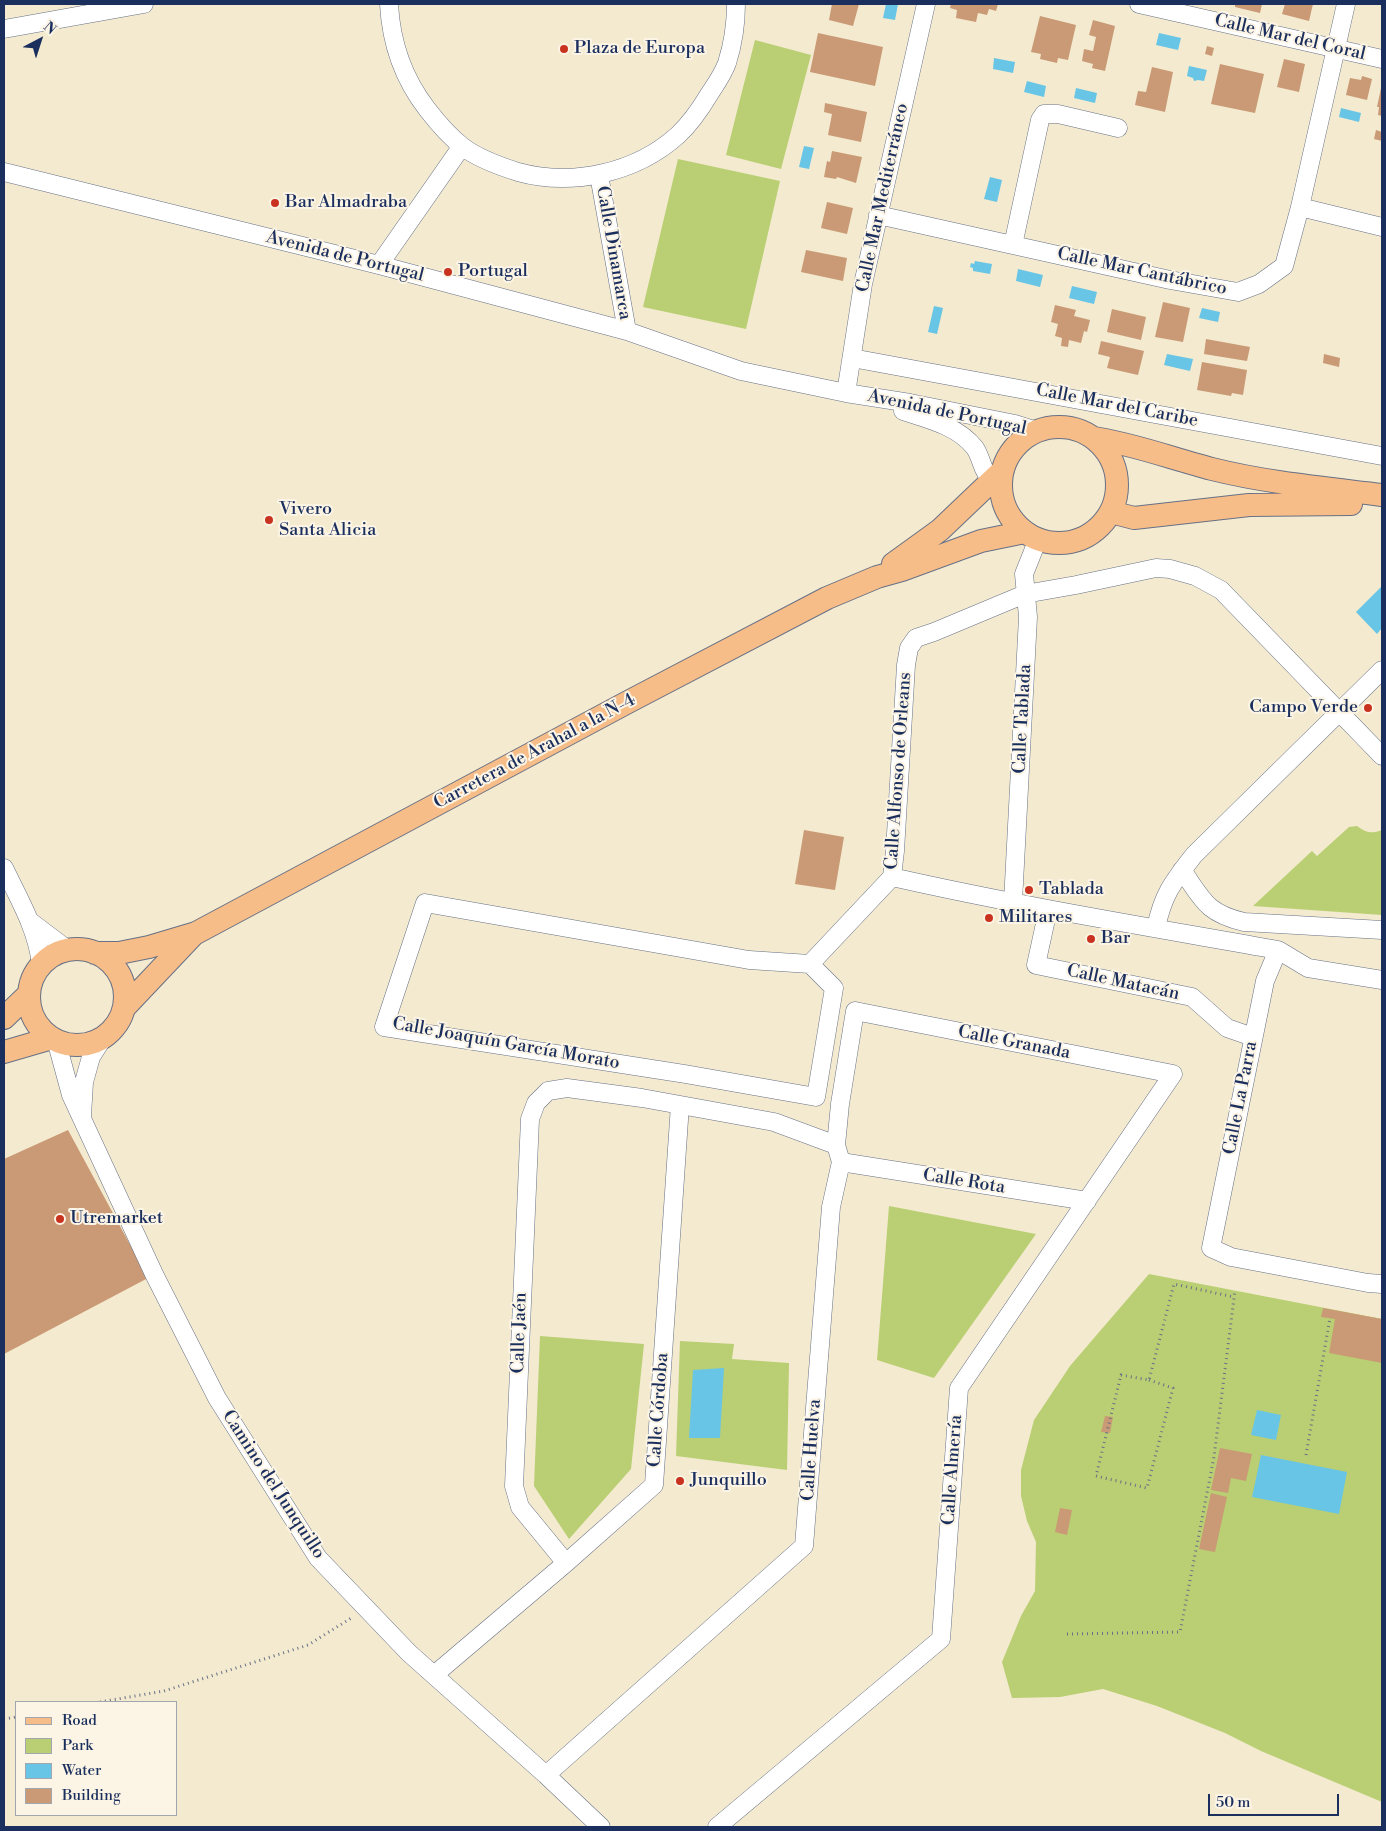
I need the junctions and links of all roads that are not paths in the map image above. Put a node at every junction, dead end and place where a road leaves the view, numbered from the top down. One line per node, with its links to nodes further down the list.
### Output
1 (144, 4): 7 (street)
2 (389, 4): 11 (street)
3 (736, 4): 13 (street)
4 (926, 4): 15 (street, Calle Mar Mediterráneo)
5 (1139, 4): 8 (street, Calle Mar del Coral)
6 (1346, 4): 8 (street, Calle Mar Cantábrico)
7 (4, 30)
8 (1335, 48): 9 (street, Calle Mar del Coral); 14 (street, Calle Mar Cantábrico)
9 (1382, 59)
10 (1118, 128): 17 (street)
11 (462, 146): 13 (street); 18 (street)
12 (4, 172): 18 (street, Avenida de Portugal)
13 (599, 175): 19 (street, Calle Dinamarca)
14 (1300, 207): 16 (street); 17 (street, Calle Mar Cantábrico)
15 (878, 215): 17 (street, Calle Mar Cantábrico); 20 (street, Calle Mar Mediterráneo)
16 (1382, 227)
17 (1013, 245)
18 (380, 266): 19 (street, Avenida de Portugal)
19 (627, 331): 21 (street, Avenida de Portugal)
20 (852, 358): 21 (street, Calle Mar Mediterráneo); 24 (street, Calle Mar del Caribe)
21 (852, 394): 22 (street, Avenida de Portugal); 25 (street, Avenida de Portugal)
22 (1037, 431): 23 (main road); 25 (main road)
23 (1094, 438): 26 (main road); 28 (main road)
24 (1382, 456)
25 (999, 480): 29 (main road); 30 (main road, Carretera de Arahal a la N-4)
26 (1382, 496)
27 (1382, 506): 28 (main road)
28 (1111, 512): 29 (main road)
29 (1032, 535): 30 (main road, Carretera de Arahal a la N-4); 31 (street, Calle Tablada)
30 (876, 577): 43 (main road, Carretera de Arahal a la N-4)
31 (1025, 594): 33 (street); 37 (street, Calle Alfonso de Orleans); 38 (street, Calle Tablada)
32 (1382, 670): 33 (street)
33 (1340, 711): 34 (street); 36 (street)
34 (1382, 756)
35 (4, 868): 40 (street)
36 (1182, 870): 41 (street); 42 (street)
37 (892, 877): 38 (street); 48 (street, Calle Alfonso de Orleans)
38 (1014, 902): 39 (street)
39 (1048, 910): 41 (street); 54 (street, Calle Matacán)
40 (31, 922): 44 (street); 47 (street)
41 (1156, 928): 45 (street)
42 (1382, 930)
43 (196, 932): 46 (main road, Carretera de Arahal a la N-4); 51 (main road, Carretera de Arahal a la N-4)
44 (68, 950): 46 (main road); 47 (main road)
45 (1278, 950): 49 (street); 54 (street, Calle La Parra)
46 (95, 953): 51 (main road)
47 (41, 964): 50 (main road)
48 (810, 964): 48 (street, Calle Joaquín García Morato)
49 (1382, 980)
50 (29, 994): 53 (main road); 56 (main road)
51 (124, 1008): 55 (main road)
52 (855, 1011): 58 (street, Calle Granada); 61 (street, Calle Huelva)
53 (4, 1018)
54 (1253, 1037): 64 (street, Calle La Parra)
55 (103, 1038): 56 (main road); 60 (street, Camino del Junquillo)
56 (54, 1039): 57 (main road); 60 (street, Camino del Junquillo)
57 (4, 1052)
58 (1173, 1074): 63 (street, Calle Almería)
59 (680, 1105): 61 (street); 65 (street, Calle Córdoba); 65 (street, Calle Jaén)
60 (82, 1116): 66 (street, Camino del Junquillo)
61 (836, 1145): 62 (street, Calle Huelva)
62 (841, 1162): 63 (street, Calle Rota); 67 (street, Calle Huelva)
63 (1087, 1201): 69 (street, Calle Almería)
64 (1382, 1284)
65 (566, 1563): 66 (street, Calle Córdoba)
66 (434, 1675): 67 (street, Camino del Junquillo)
67 (546, 1775): 68 (street, Camino del Junquillo)
68 (601, 1827)
69 (717, 1827)

